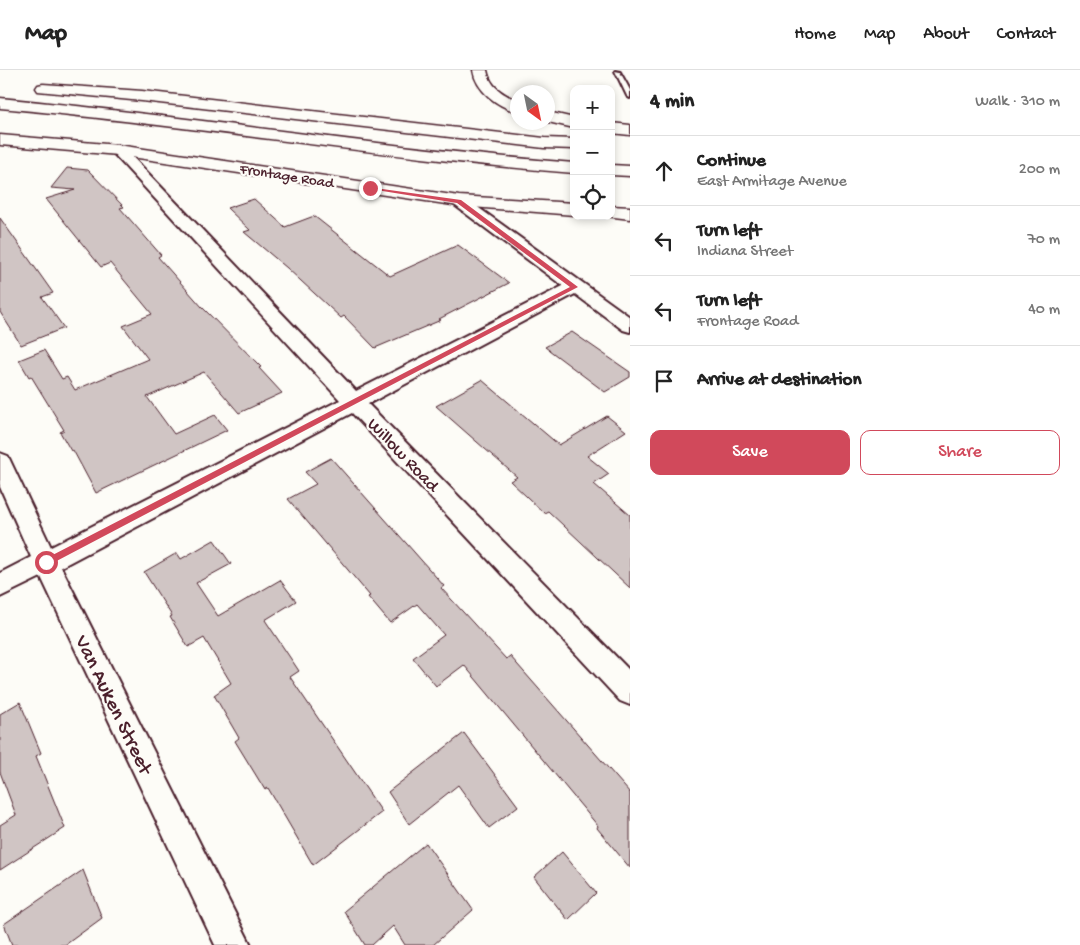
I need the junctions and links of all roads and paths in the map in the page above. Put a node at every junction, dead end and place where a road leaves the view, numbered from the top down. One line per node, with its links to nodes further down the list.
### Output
1 (480, 70): 6 (main road)
2 (618, 72): 4 (lane)
3 (27, 87): 12 (main road)
4 (629, 94)
5 (0, 103): 14 (main road)
6 (510, 103)
7 (555, 119): 8 (main road)
8 (570, 122)
9 (615, 128): 10 (main road)
10 (630, 130)
11 (0, 140): 13 (main road, Frontage Road)
12 (570, 144)
13 (118, 150): 17 (main road, Frontage Road); 23 (street, Willow Road)
14 (570, 168)
15 (615, 170): 16 (main road)
16 (630, 171)
17 (459, 201): 18 (main road, Frontage Road); 21 (street)
18 (570, 209)
19 (615, 212): 20 (main road)
20 (630, 213)
21 (575, 287): 22 (street); 23 (street)
22 (630, 326)
23 (354, 402): 25 (street); 27 (street, Willow Road)
24 (0, 462): 25 (street, Van Auken Street)
25 (46, 562): 26 (street); 28 (street, Van Auken Street)
26 (0, 586)
27 (630, 691)
28 (233, 945)

